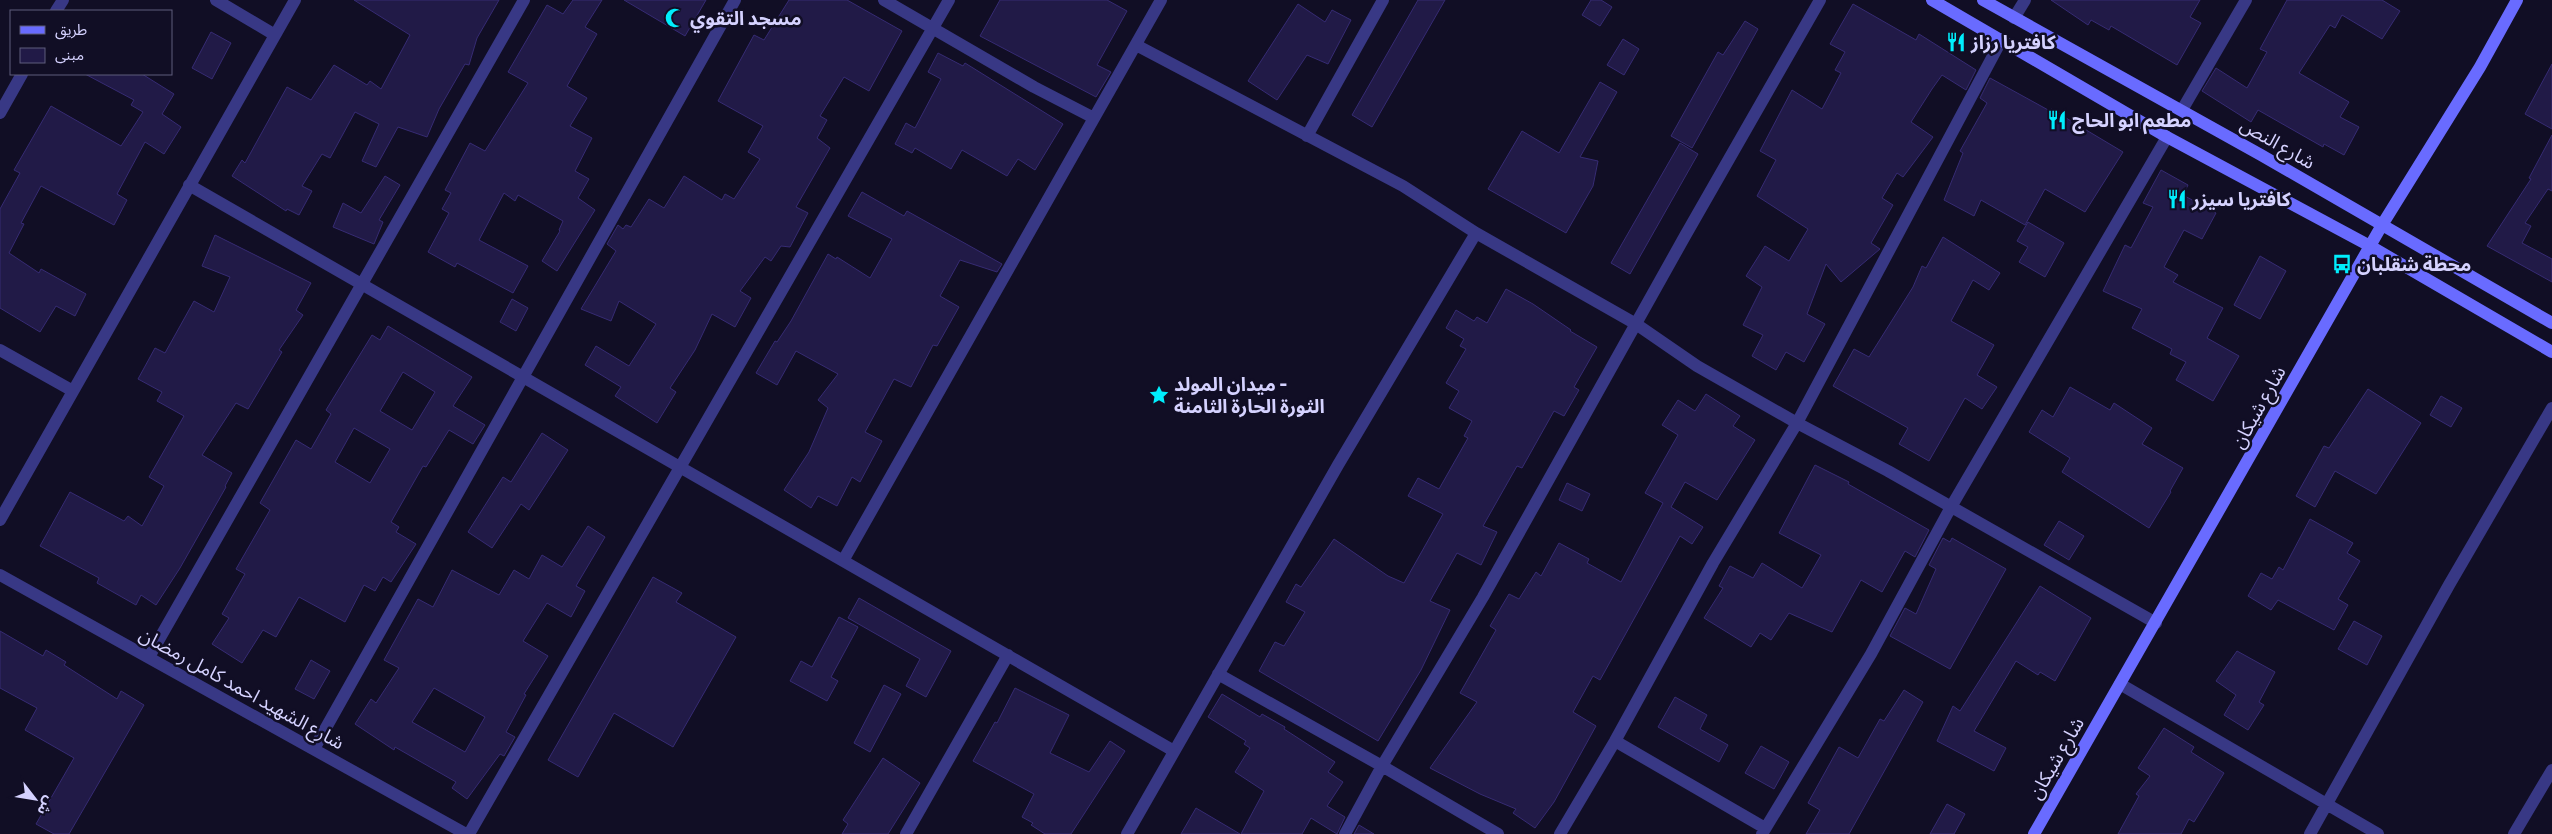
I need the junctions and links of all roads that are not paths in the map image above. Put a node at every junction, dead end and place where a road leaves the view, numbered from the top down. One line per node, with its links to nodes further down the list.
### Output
1 (216, 0): 17 (street)
2 (295, 0): 17 (street)
3 (524, 0): 30 (street)
4 (735, 0): 35 (street)
5 (884, 0): 16 (street)
6 (949, 0): 16 (street)
7 (1161, 0): 19 (street)
8 (1383, 0): 24 (street)
9 (1820, 0): 32 (street)
10 (1932, 0): 18 (main road)
11 (1983, 0): 15 (main road, شارع النص)
12 (2025, 0): 15 (street)
13 (2246, 0): 21 (street)
14 (2517, 0): 27 (main road, شارع شيكان)
15 (2014, 18): 21 (main road, شارع النص)
16 (934, 27): 23 (street); 39 (street)
17 (275, 35): 26 (street)
18 (2002, 39): 25 (main road); 38 (street)
19 (1136, 45): 23 (street); 24 (street)
20 (21, 75): 22 (street)
21 (2182, 110): 27 (main road, شارع النص)
22 (0, 113)
23 (1094, 118): 42 (street)
24 (1307, 136): 28 (street)
25 (2167, 137): 29 (main road); 40 (street)
26 (189, 185): 30 (street); 36 (street)
27 (2382, 224): 29 (main road, شارع شيكان); 31 (main road, شارع النص)
28 (1476, 233): 32 (street); 47 (street)
29 (2370, 246): 34 (main road); 44 (main road, شارع شيكان)
30 (362, 286): 35 (street); 46 (street)
31 (2552, 323)
32 (1636, 324): 38 (street); 52 (street)
33 (0, 350): 36 (street)
34 (2552, 352)
35 (521, 378): 39 (street); 50 (street)
36 (73, 391): 41 (street)
37 (2552, 408): 54 (street)
38 (1797, 423): 40 (street); 49 (street)
39 (680, 467): 42 (street); 57 (street)
40 (1951, 507): 44 (street); 55 (street)
41 (0, 520)
42 (844, 559): 45 (street)
43 (0, 575): 46 (street, شارع الشهيد احمد كامل رمضان)
44 (2156, 624): 48 (main road, شارع شيكان)
45 (1008, 655): 51 (street); 58 (street)
46 (149, 657): 50 (street, شارع الشهيد احمد كامل رمضان)
47 (1218, 674): 51 (street); 52 (street)
48 (2120, 684): 54 (street); 63 (main road, شارع شيكان)
49 (1615, 741): 55 (street); 62 (street)
50 (314, 749): 56 (street, شارع الشهيد احمد كامل رمضان)
51 (1174, 751): 59 (street)
52 (1382, 766): 60 (street); 61 (street)
53 (2552, 770): 66 (street)
54 (2326, 804): 64 (street); 65 (street)
55 (1763, 831)
56 (466, 834)
57 (470, 834)
58 (906, 834)
59 (1127, 834)
60 (1345, 834)
61 (1498, 834)
62 (1560, 834)
63 (2034, 834)
64 (2310, 834)
65 (2378, 834)
66 (2514, 834)

